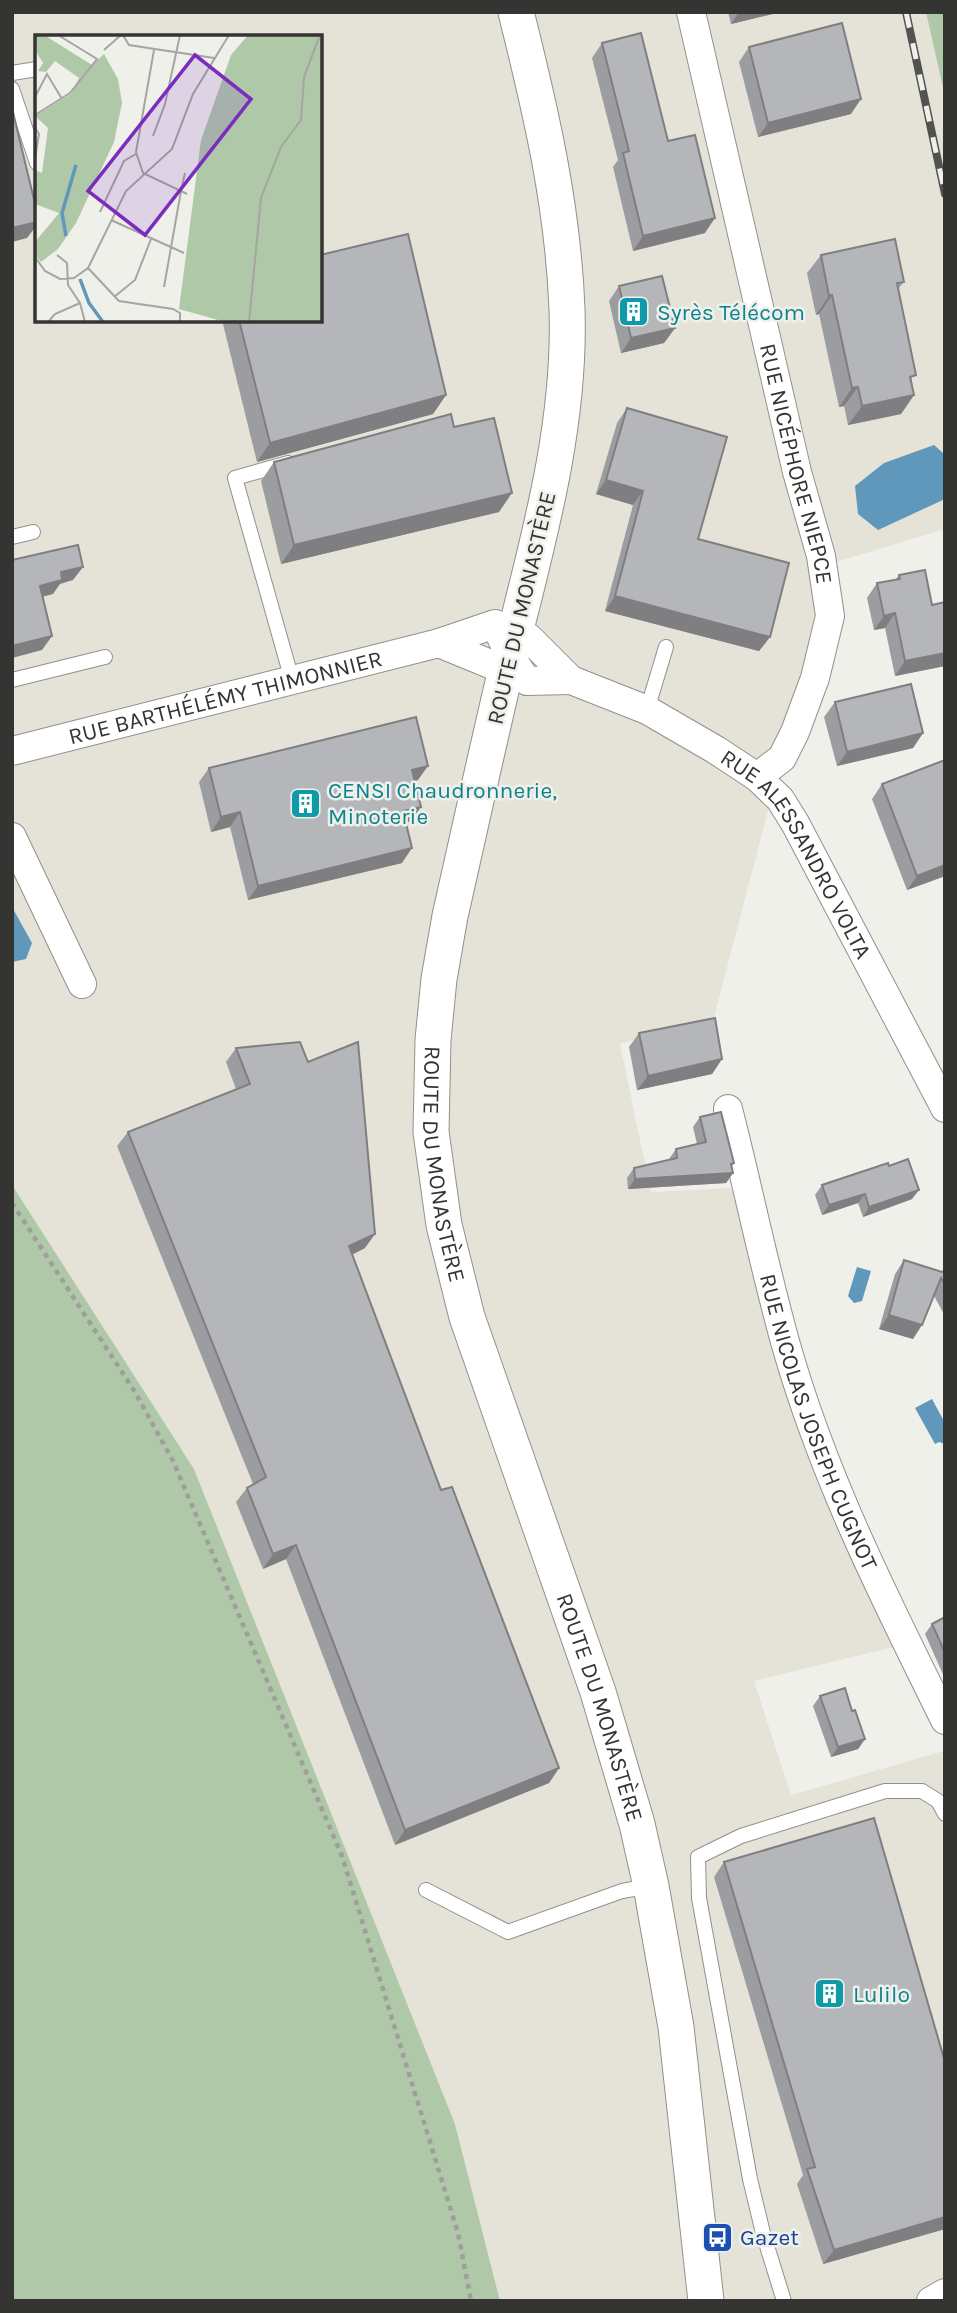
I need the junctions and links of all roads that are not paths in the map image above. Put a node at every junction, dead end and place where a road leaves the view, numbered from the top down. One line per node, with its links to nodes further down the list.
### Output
1 (516, 12): 11 (street, ROUTE DU MONASTÈRE)
2 (691, 12): 17 (street, RUE NICÉPHORE NIEPCE)
3 (35, 69): 4 (lane)
4 (12, 73)
5 (12, 89): 6 (lane)
6 (35, 157)
7 (302, 460): 14 (lane)
8 (33, 532): 9 (lane)
9 (12, 537)
10 (666, 647): 15 (lane)
11 (510, 656): 14 (street, RUE BARTHÉLÉMY THIMONNIER); 15 (street, RUE ALESSANDRO VOLTA); 24 (street, ROUTE DU MONASTÈRE)
12 (105, 657): 13 (lane)
13 (12, 680)
14 (292, 680): 16 (street, RUE BARTHÉLÉMY THIMONNIER)
15 (647, 710): 17 (street, RUE ALESSANDRO VOLTA)
16 (12, 751)
17 (757, 778): 20 (street, RUE ALESSANDRO VOLTA)
18 (12, 837): 19 (street)
19 (82, 984)
20 (945, 1108)
21 (728, 1109): 22 (street, RUE NICOLAS JOSEPH CUGNOT)
22 (945, 1720)
23 (945, 1814): 28 (lane)
24 (651, 1886): 25 (lane); 27 (street, ROUTE DU MONASTÈRE)
25 (426, 1890)
26 (945, 2293): 29 (street)
27 (706, 2301)
28 (784, 2301)
29 (931, 2301)

